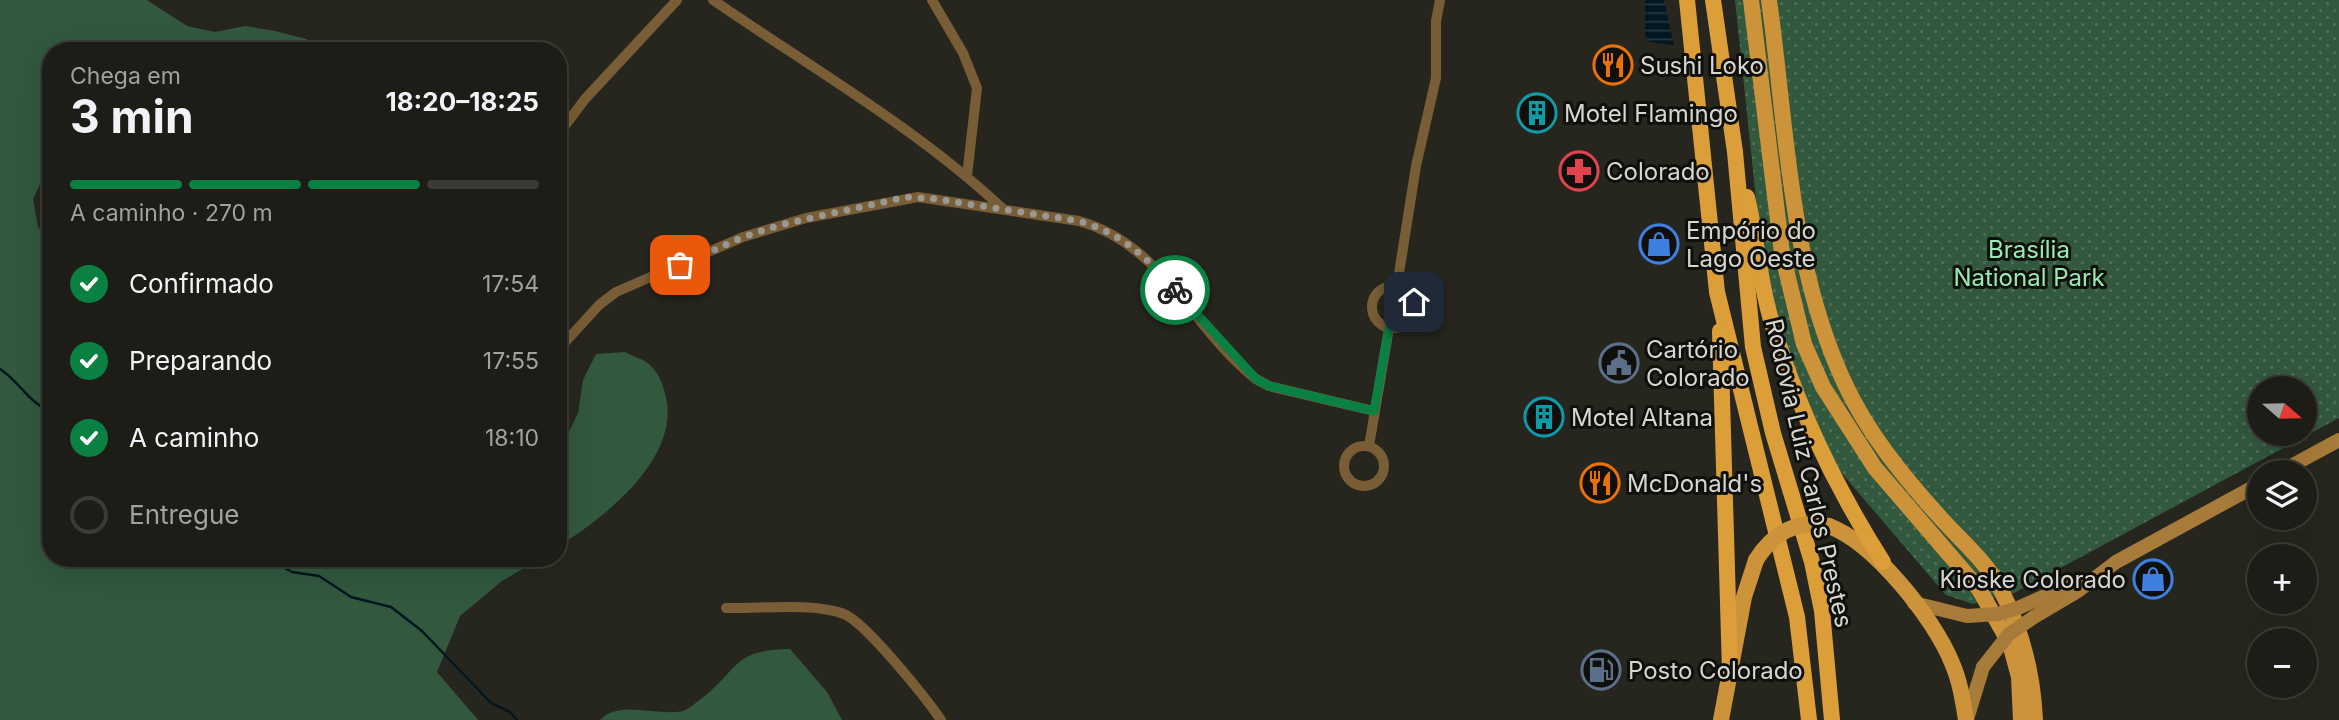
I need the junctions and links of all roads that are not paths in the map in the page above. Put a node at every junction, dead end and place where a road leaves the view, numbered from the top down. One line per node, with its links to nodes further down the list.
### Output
1 (677, 0): 9 (street)
2 (713, 0): 11 (street)
3 (932, 0): 11 (street)
4 (1440, 0): 13 (street)
5 (1687, 0): 14 (highway)
6 (1713, 0): 10 (highway)
7 (1751, 0): 34 (main road)
8 (1769, 0): 35 (main road)
9 (567, 123)
10 (1735, 152): 23 (highway); 31 (highway, Rodovia Luiz Carlos Prestes)
11 (967, 176): 12 (street)
12 (1003, 209): 16 (street); 17 (street)
13 (1397, 286): 15 (street); 15 (street)
14 (1720, 307): 27 (highway); 30 (highway, Rodovia Luiz Carlos Prestes)
15 (1389, 328): 17 (street)
16 (567, 340)
17 (1374, 411): 19 (street)
18 (2339, 440): 20 (main road)
19 (1369, 446): 19 (street)
20 (2302, 460)
21 (2247, 491): 24 (main road)
22 (1831, 529): 23 (main road); 27 (main road, bridge); 32 (main road)
23 (1883, 562): 25 (main road)
24 (2093, 578): 25 (main road, bridge); 33 (main road, bridge)
25 (1914, 603): 33 (main road)
26 (726, 608): 28 (street)
27 (1730, 671): 29 (main road)
28 (941, 720)
29 (1721, 720)
30 (1808, 720)
31 (1832, 720)
32 (1959, 720)
33 (1966, 720)
34 (2021, 720)
35 (2035, 720)

